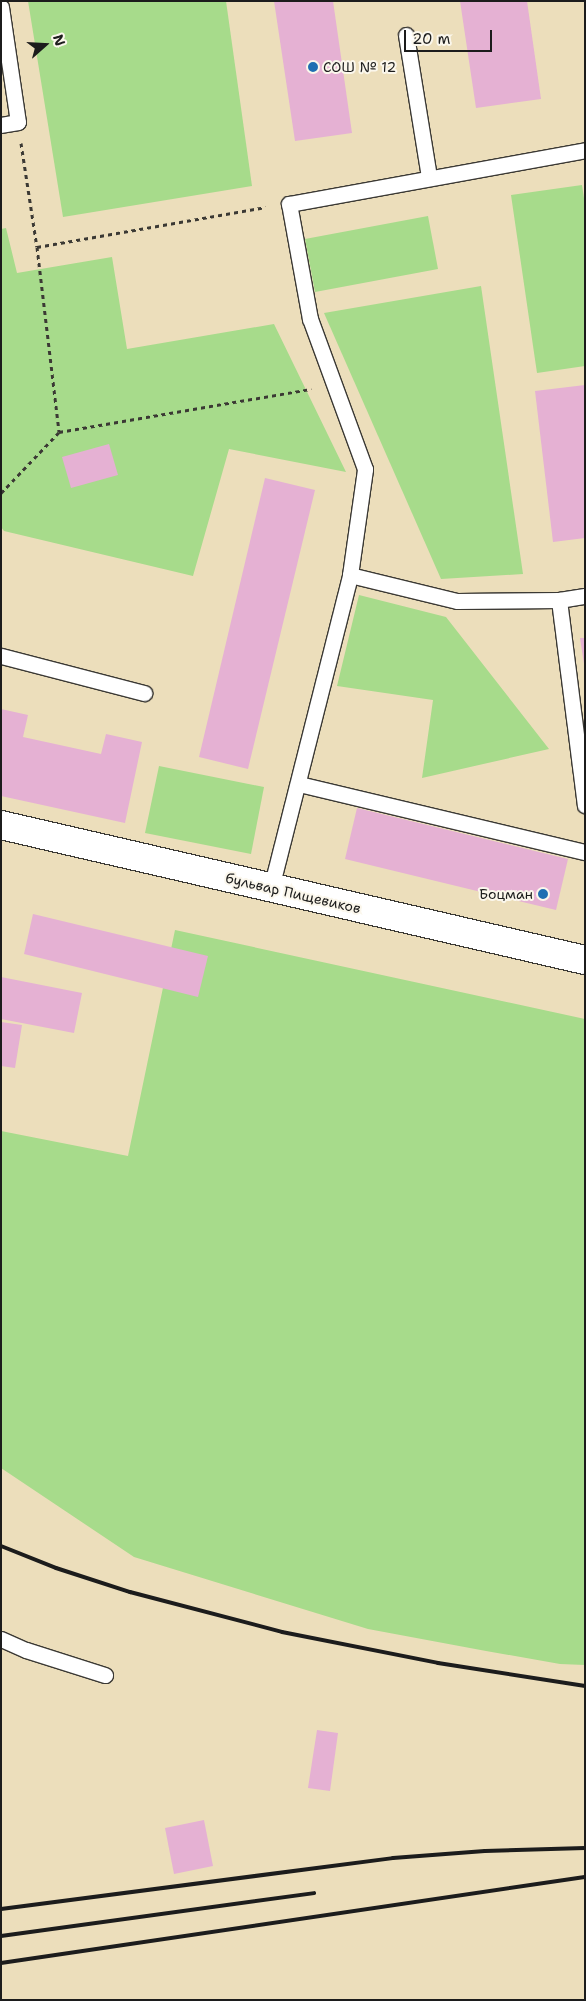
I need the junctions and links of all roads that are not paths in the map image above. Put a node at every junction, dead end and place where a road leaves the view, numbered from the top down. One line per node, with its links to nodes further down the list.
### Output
1 (1, 7): 3 (lane)
2 (406, 35): 5 (lane)
3 (1, 125)
4 (585, 150): 5 (lane)
5 (429, 177): 6 (lane)
6 (350, 575): 8 (lane); 11 (lane)
7 (585, 596): 8 (lane)
8 (559, 600): 12 (lane)
9 (1, 656): 10 (lane)
10 (144, 693)
11 (299, 784): 14 (lane); 15 (lane)
12 (585, 805)
13 (1, 825): 15 (main road, бульвар Пищевиков)
14 (585, 852)
15 (271, 888): 16 (main road, бульвар Пищевиков)
16 (583, 954)
17 (1, 1639): 18 (lane)
18 (106, 1675)

